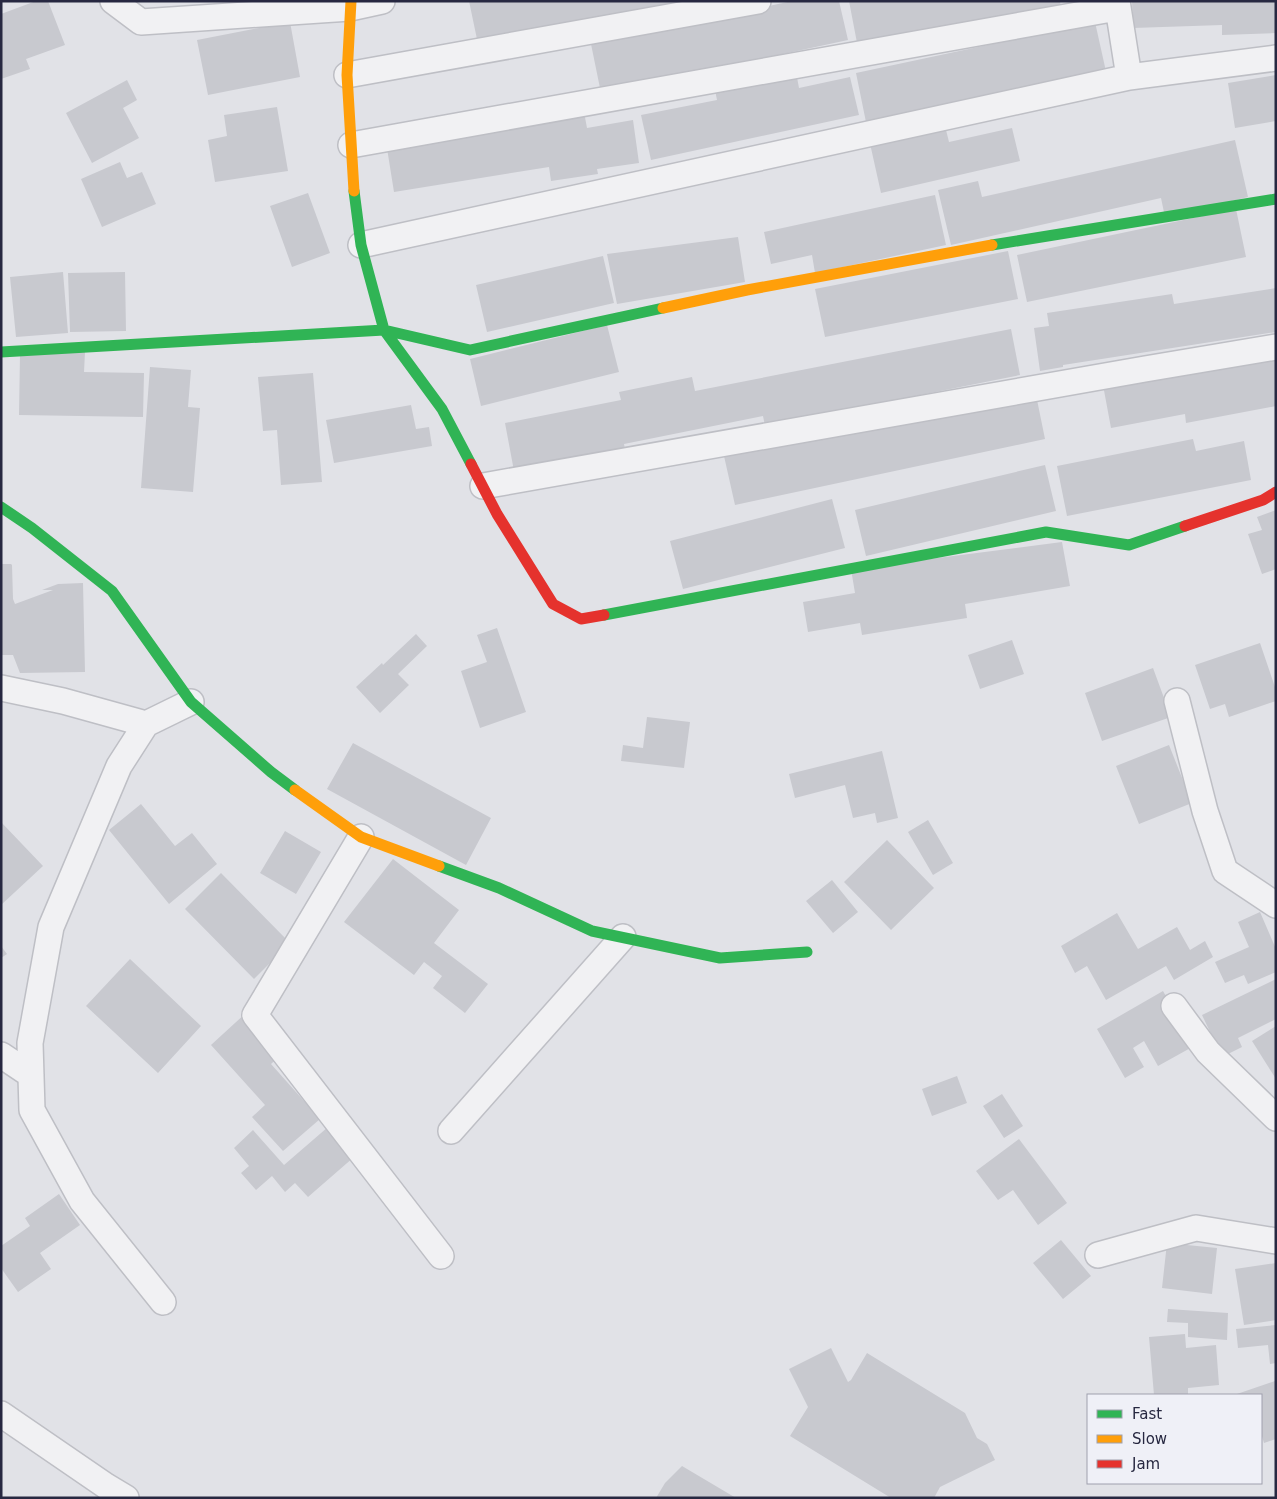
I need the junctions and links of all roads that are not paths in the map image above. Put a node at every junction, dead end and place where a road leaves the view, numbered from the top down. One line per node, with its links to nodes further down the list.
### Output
1 (113, 1): 4 (street)
2 (382, 1): 4 (street)
3 (758, 1): 7 (street)
4 (350, 4): 7 (street)
5 (1117, 5): 8 (street); 9 (street)
6 (1276, 58): 8 (street)
7 (347, 75): 9 (street)
8 (1129, 77): 11 (street)
9 (351, 145): 11 (street)
10 (1276, 199): 12 (street)
11 (361, 245): 12 (street)
12 (384, 330): 14 (street); 15 (street)
13 (1276, 347): 15 (street)
14 (1, 352)
15 (482, 486): 16 (street)
16 (1276, 492)
17 (1, 507): 20 (street)
18 (1, 688): 21 (street)
19 (1177, 701): 23 (street)
20 (191, 702): 21 (street); 22 (street)
21 (146, 724): 28 (street)
22 (361, 838): 24 (street); 33 (street)
23 (1276, 905)
24 (623, 937): 25 (street); 30 (street)
25 (807, 952)
26 (1174, 1006): 29 (street)
27 (1, 1054): 28 (street)
28 (31, 1075): 34 (street)
29 (1276, 1118)
30 (451, 1131)
31 (1276, 1241): 32 (street)
32 (1098, 1255)
33 (441, 1256)
34 (163, 1302)
35 (6, 1426): 36 (street)
36 (126, 1498)

